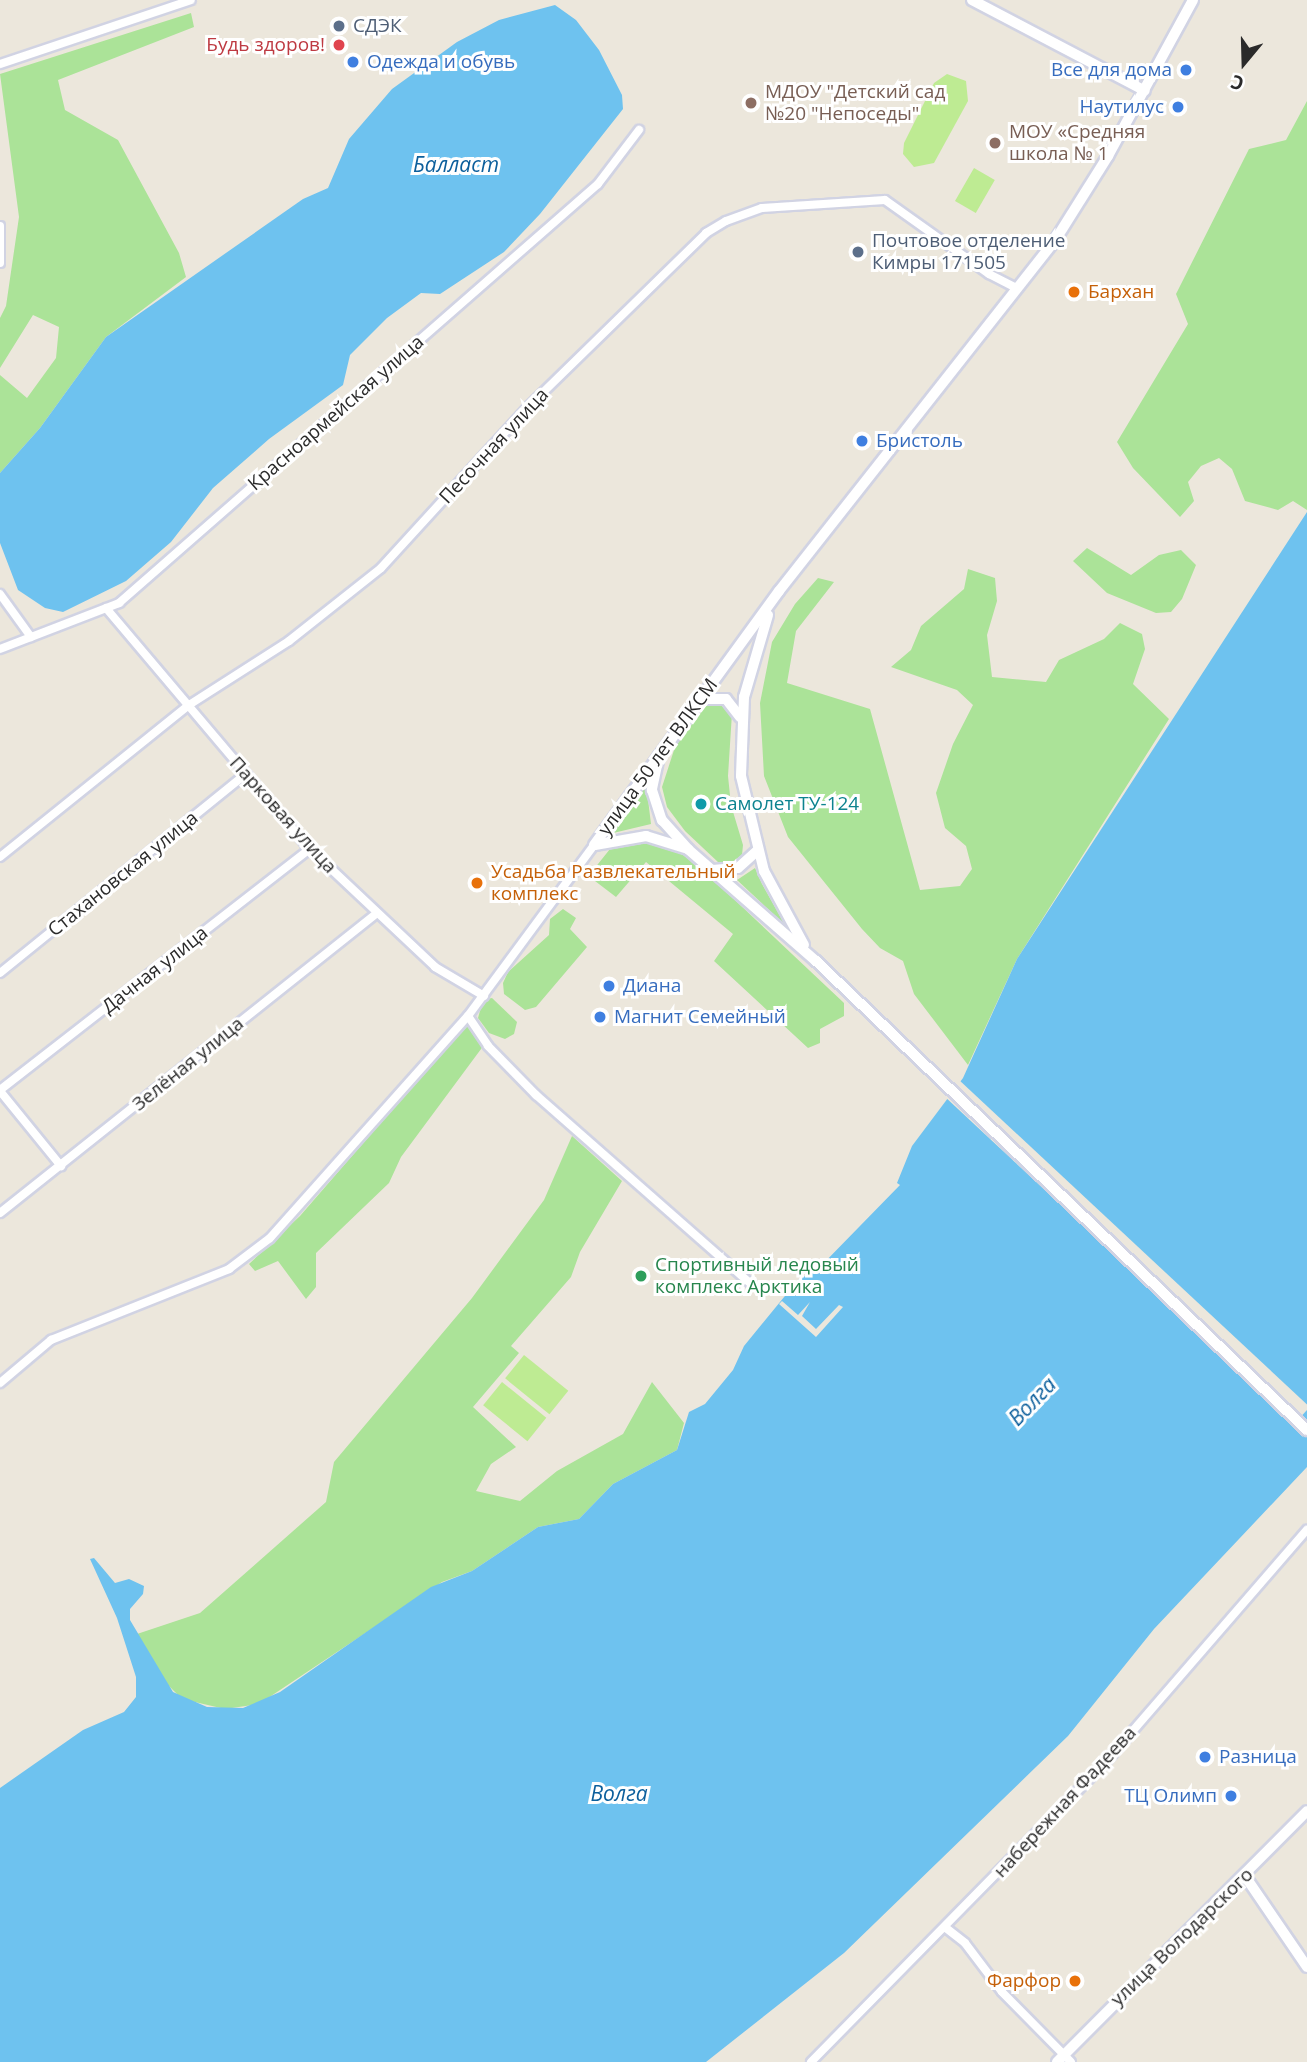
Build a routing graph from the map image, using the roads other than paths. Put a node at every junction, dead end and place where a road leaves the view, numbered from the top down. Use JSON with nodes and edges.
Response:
{"nodes":[{"id":1,"x":191,"y":0,"type":"edge"},
{"id":2,"x":972,"y":0,"type":"edge"},
{"id":3,"x":1193,"y":0,"type":"edge"},
{"id":4,"x":0,"y":64,"type":"edge"},
{"id":5,"x":1145,"y":91,"type":"junction"},
{"id":6,"x":639,"y":131,"type":"dead end"},
{"id":7,"x":0,"y":226,"type":"edge"},
{"id":8,"x":0,"y":263,"type":"edge"},
{"id":9,"x":1017,"y":288,"type":"junction"},
{"id":10,"x":779,"y":591,"type":"junction"},
{"id":11,"x":0,"y":594,"type":"edge"},
{"id":12,"x":106,"y":608,"type":"junction"},
{"id":13,"x":32,"y":637,"type":"junction"},
{"id":14,"x":0,"y":649,"type":"edge"},
{"id":15,"x":701,"y":699,"type":"junction"},
{"id":16,"x":189,"y":705,"type":"junction"},
{"id":17,"x":741,"y":719,"type":"junction"},
{"id":18,"x":659,"y":756,"type":"junction"},
{"id":19,"x":246,"y":774,"type":"junction"},
{"id":20,"x":594,"y":845,"type":"junction"},
{"id":21,"x":310,"y":849,"type":"junction"},
{"id":22,"x":689,"y":850,"type":"junction"},
{"id":23,"x":757,"y":851,"type":"junction"},
{"id":24,"x":0,"y":857,"type":"edge"},
{"id":25,"x":713,"y":870,"type":"junction"},
{"id":26,"x":376,"y":914,"type":"junction"},
{"id":27,"x":816,"y":961,"type":"junction"},
{"id":28,"x":0,"y":973,"type":"edge"},
{"id":29,"x":484,"y":996,"type":"junction"},
{"id":30,"x":468,"y":1016,"type":"junction"},
{"id":31,"x":0,"y":1091,"type":"edge"},
{"id":32,"x":61,"y":1166,"type":"junction"},
{"id":33,"x":0,"y":1213,"type":"edge"},
{"id":34,"x":751,"y":1284,"type":"dead end"},
{"id":35,"x":0,"y":1383,"type":"edge"},
{"id":36,"x":1307,"y":1430,"type":"edge"},
{"id":37,"x":1307,"y":1530,"type":"edge"},
{"id":38,"x":1307,"y":1811,"type":"edge"},
{"id":39,"x":1245,"y":1876,"type":"junction"},
{"id":40,"x":946,"y":1928,"type":"junction"},
{"id":41,"x":1307,"y":1966,"type":"edge"},
{"id":42,"x":1064,"y":2059,"type":"edge"},
{"id":43,"x":811,"y":2062,"type":"edge"}],
"edges":[{"from":1,"to":4,"type":"street"},
{"from":2,"to":5,"type":"main road"},
{"from":3,"to":5,"type":"main road","name":"улица 50 лет ВЛКСМ"},
{"from":5,"to":9,"type":"main road","name":"улица 50 лет ВЛКСМ"},
{"from":6,"to":12,"type":"street","name":"Красноармейская улица"},
{"from":7,"to":8,"type":"street"},
{"from":9,"to":10,"type":"main road","name":"улица 50 лет ВЛКСМ"},
{"from":9,"to":16,"type":"street","name":"Песочная улица"},
{"from":10,"to":15,"type":"main road","name":"улица 50 лет ВЛКСМ"},
{"from":10,"to":17,"type":"main road"},
{"from":11,"to":13,"type":"street"},
{"from":12,"to":13,"type":"street","name":"Красноармейская улица"},
{"from":12,"to":16,"type":"street","name":"Парковая улица"},
{"from":13,"to":14,"type":"street","name":"Красноармейская улица"},
{"from":15,"to":17,"type":"main road"},
{"from":15,"to":18,"type":"main road","name":"улица 50 лет ВЛКСМ"},
{"from":16,"to":19,"type":"street","name":"Парковая улица"},
{"from":16,"to":24,"type":"street","name":"Песочная улица"},
{"from":17,"to":23,"type":"main road"},
{"from":18,"to":20,"type":"street","name":"улица 50 лет ВЛКСМ"},
{"from":18,"to":22,"type":"main road"},
{"from":19,"to":21,"type":"street","name":"Парковая улица"},
{"from":19,"to":28,"type":"street","name":"Стахановская улица"},
{"from":20,"to":22,"type":"street"},
{"from":20,"to":29,"type":"street","name":"улица 50 лет ВЛКСМ"},
{"from":21,"to":26,"type":"street","name":"Парковая улица"},
{"from":21,"to":31,"type":"street","name":"Дачная улица"},
{"from":22,"to":25,"type":"main road"},
{"from":23,"to":25,"type":"main road"},
{"from":23,"to":27,"type":"main road"},
{"from":25,"to":27,"type":"main road"},
{"from":26,"to":29,"type":"street","name":"Парковая улица"},
{"from":26,"to":32,"type":"street","name":"Зелёная улица"},
{"from":27,"to":36,"type":"main road"},
{"from":29,"to":30,"type":"street","name":"улица 50 лет ВЛКСМ"},
{"from":30,"to":34,"type":"street"},
{"from":30,"to":35,"type":"street","name":"улица 50 лет ВЛКСМ"},
{"from":31,"to":32,"type":"street"},
{"from":32,"to":33,"type":"street","name":"Зелёная улица"},
{"from":37,"to":40,"type":"street","name":"набережная Фадеева"},
{"from":38,"to":39,"type":"street","name":"улица Володарского"},
{"from":39,"to":41,"type":"main road"},
{"from":39,"to":42,"type":"street","name":"улица Володарского"},
{"from":40,"to":42,"type":"street"},
{"from":40,"to":43,"type":"street","name":"набережная Фадеева"}]}
